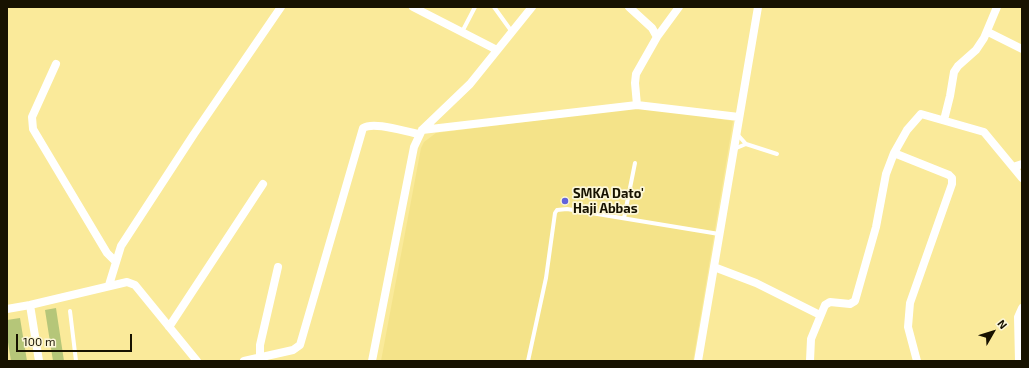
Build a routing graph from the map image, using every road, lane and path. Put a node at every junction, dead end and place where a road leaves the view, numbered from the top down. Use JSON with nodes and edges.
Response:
{"nodes":[{"id":1,"x":281,"y":7,"type":"edge"},
{"id":2,"x":413,"y":7,"type":"edge"},
{"id":3,"x":475,"y":7,"type":"edge"},
{"id":4,"x":494,"y":7,"type":"edge"},
{"id":5,"x":532,"y":7,"type":"edge"},
{"id":6,"x":629,"y":7,"type":"edge"},
{"id":7,"x":679,"y":7,"type":"edge"},
{"id":8,"x":758,"y":7,"type":"edge"},
{"id":9,"x":997,"y":7,"type":"edge"},
{"id":10,"x":462,"y":32,"type":"junction"},
{"id":11,"x":512,"y":32,"type":"junction"},
{"id":12,"x":988,"y":32,"type":"junction"},
{"id":13,"x":657,"y":37,"type":"junction"},
{"id":14,"x":1022,"y":49,"type":"edge"},
{"id":15,"x":497,"y":50,"type":"junction"},
{"id":16,"x":56,"y":64,"type":"dead end"},
{"id":17,"x":637,"y":105,"type":"junction"},
{"id":18,"x":739,"y":117,"type":"junction"},
{"id":19,"x":944,"y":120,"type":"junction"},
{"id":20,"x":421,"y":132,"type":"junction"},
{"id":21,"x":736,"y":133,"type":"junction"},
{"id":22,"x":746,"y":144,"type":"junction"},
{"id":23,"x":733,"y":149,"type":"junction"},
{"id":24,"x":894,"y":152,"type":"junction"},
{"id":25,"x":777,"y":154,"type":"dead end"},
{"id":26,"x":635,"y":163,"type":"dead end"},
{"id":27,"x":1022,"y":164,"type":"edge"},
{"id":28,"x":1013,"y":167,"type":"junction"},
{"id":29,"x":1022,"y":178,"type":"edge"},
{"id":30,"x":263,"y":184,"type":"dead end"},
{"id":31,"x":624,"y":218,"type":"junction"},
{"id":32,"x":719,"y":234,"type":"junction"},
{"id":33,"x":116,"y":262,"type":"junction"},
{"id":34,"x":278,"y":267,"type":"dead end"},
{"id":35,"x":714,"y":267,"type":"junction"},
{"id":36,"x":110,"y":285,"type":"junction"},
{"id":37,"x":30,"y":305,"type":"junction"},
{"id":38,"x":1022,"y":308,"type":"edge"},
{"id":39,"x":7,"y":309,"type":"edge"},
{"id":40,"x":70,"y":311,"type":"dead end"},
{"id":41,"x":820,"y":315,"type":"junction"},
{"id":42,"x":169,"y":327,"type":"junction"},
{"id":43,"x":260,"y":359,"type":"edge"},
{"id":44,"x":40,"y":361,"type":"edge"},
{"id":45,"x":76,"y":361,"type":"edge"},
{"id":46,"x":198,"y":361,"type":"edge"},
{"id":47,"x":244,"y":361,"type":"edge"},
{"id":48,"x":372,"y":361,"type":"edge"},
{"id":49,"x":528,"y":361,"type":"edge"},
{"id":50,"x":698,"y":361,"type":"edge"},
{"id":51,"x":810,"y":361,"type":"edge"},
{"id":52,"x":916,"y":361,"type":"edge"},
{"id":53,"x":1019,"y":361,"type":"edge"}],
"edges":[{"from":1,"to":33,"type":"street"},
{"from":2,"to":10,"type":"street"},
{"from":3,"to":10,"type":"lane"},
{"from":4,"to":11,"type":"lane"},
{"from":5,"to":11,"type":"street"},
{"from":6,"to":13,"type":"street"},
{"from":7,"to":13,"type":"street"},
{"from":8,"to":18,"type":"street"},
{"from":9,"to":12,"type":"street"},
{"from":10,"to":15,"type":"street"},
{"from":11,"to":15,"type":"street"},
{"from":12,"to":14,"type":"street"},
{"from":12,"to":19,"type":"street"},
{"from":13,"to":17,"type":"street"},
{"from":15,"to":20,"type":"street"},
{"from":16,"to":33,"type":"street"},
{"from":17,"to":18,"type":"street"},
{"from":17,"to":20,"type":"street"},
{"from":18,"to":21,"type":"street"},
{"from":19,"to":24,"type":"street"},
{"from":19,"to":28,"type":"street"},
{"from":20,"to":43,"type":"street"},
{"from":20,"to":48,"type":"street"},
{"from":21,"to":22,"type":"lane"},
{"from":21,"to":23,"type":"street"},
{"from":22,"to":23,"type":"lane"},
{"from":22,"to":25,"type":"lane"},
{"from":23,"to":32,"type":"street"},
{"from":24,"to":41,"type":"street"},
{"from":24,"to":52,"type":"street"},
{"from":26,"to":31,"type":"lane"},
{"from":27,"to":28,"type":"street"},
{"from":28,"to":29,"type":"street"},
{"from":30,"to":42,"type":"street"},
{"from":31,"to":32,"type":"lane"},
{"from":31,"to":49,"type":"lane"},
{"from":32,"to":35,"type":"street"},
{"from":33,"to":36,"type":"street"},
{"from":34,"to":43,"type":"street"},
{"from":35,"to":41,"type":"street"},
{"from":35,"to":50,"type":"street"},
{"from":36,"to":37,"type":"street"},
{"from":36,"to":42,"type":"street"},
{"from":37,"to":39,"type":"street"},
{"from":37,"to":44,"type":"street"},
{"from":38,"to":53,"type":"street"},
{"from":40,"to":45,"type":"lane"},
{"from":41,"to":51,"type":"street"},
{"from":42,"to":46,"type":"street"},
{"from":43,"to":47,"type":"street"}]}
